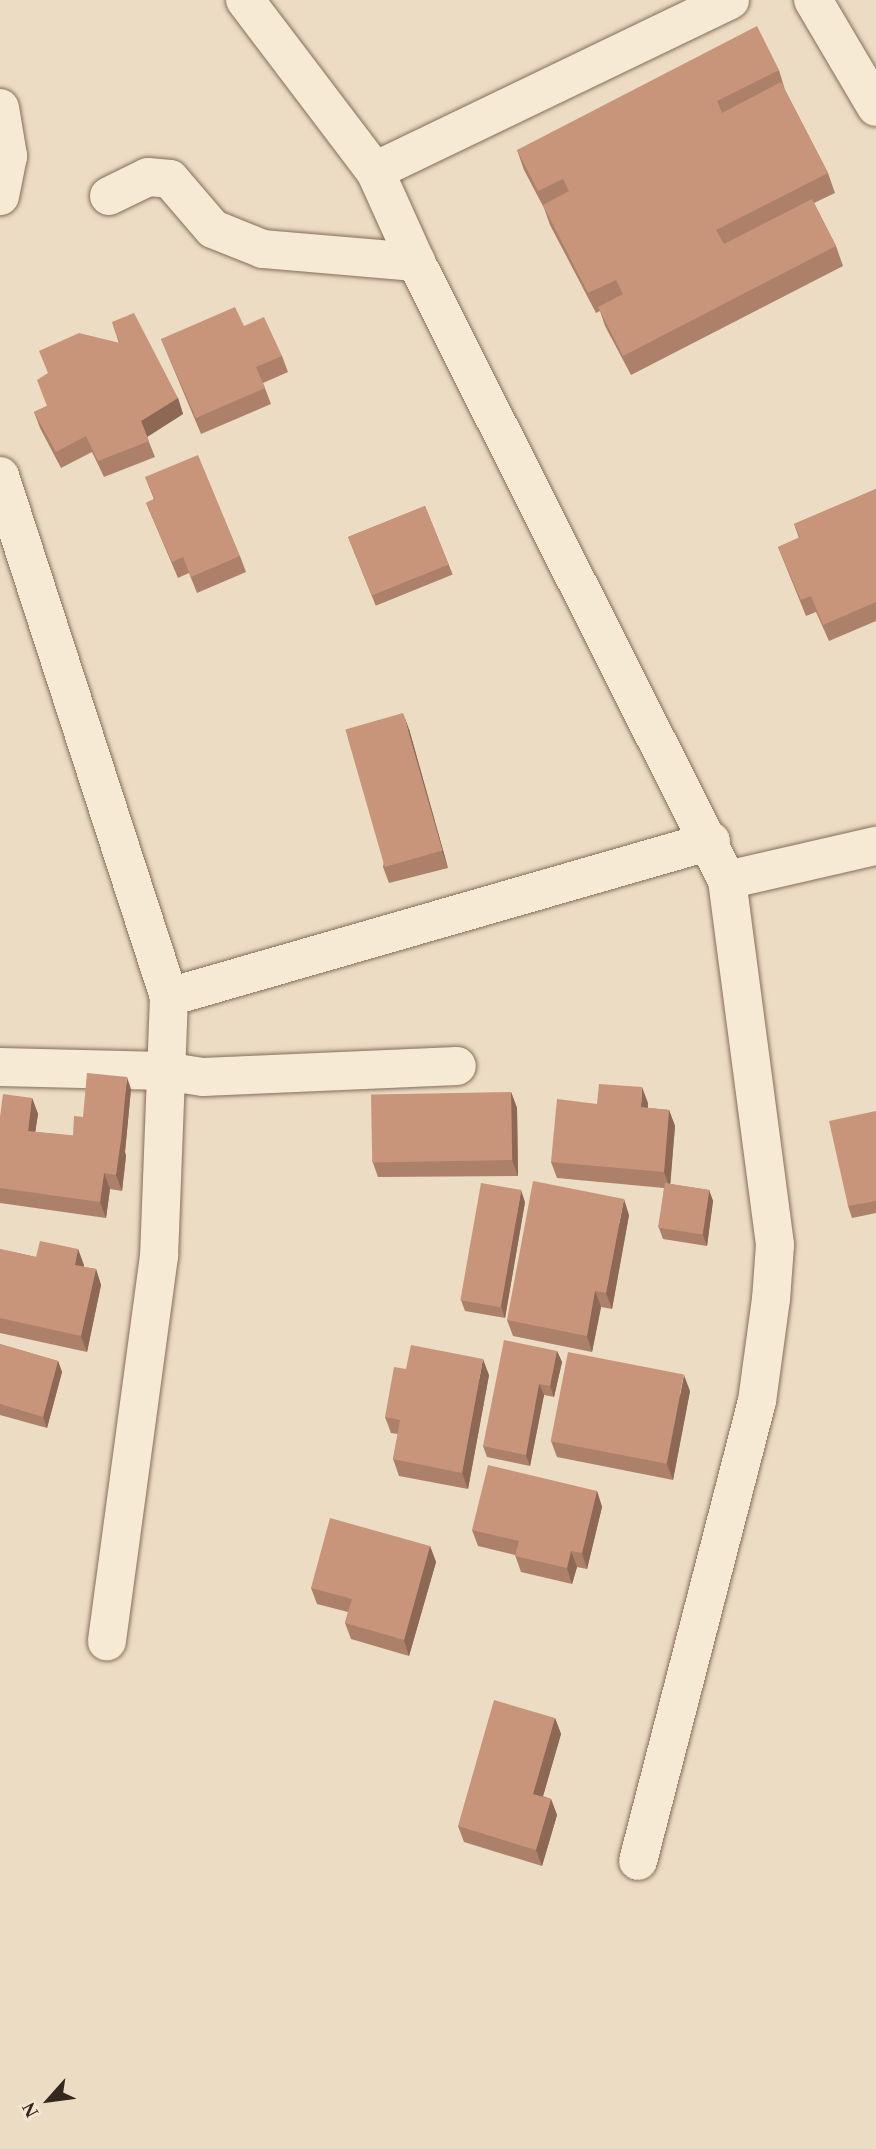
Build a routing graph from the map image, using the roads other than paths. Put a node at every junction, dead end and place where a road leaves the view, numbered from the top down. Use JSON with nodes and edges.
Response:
{"nodes":[{"id":1,"x":244,"y":0,"type":"edge"},
{"id":2,"x":730,"y":0,"type":"edge"},
{"id":3,"x":813,"y":0,"type":"edge"},
{"id":4,"x":876,"y":107,"type":"edge"},
{"id":5,"x":0,"y":108,"type":"edge"},
{"id":6,"x":375,"y":171,"type":"junction"},
{"id":7,"x":0,"y":196,"type":"edge"},
{"id":8,"x":109,"y":196,"type":"dead end"},
{"id":9,"x":416,"y":262,"type":"junction"},
{"id":10,"x":0,"y":476,"type":"edge"},
{"id":11,"x":13,"y":559,"type":"edge"},
{"id":12,"x":711,"y":841,"type":"junction"},
{"id":13,"x":876,"y":846,"type":"edge"},
{"id":14,"x":727,"y":880,"type":"junction"},
{"id":15,"x":169,"y":997,"type":"junction"},
{"id":16,"x":457,"y":1066,"type":"dead end"},
{"id":17,"x":0,"y":1067,"type":"edge"},
{"id":18,"x":164,"y":1070,"type":"junction"},
{"id":19,"x":107,"y":1642,"type":"dead end"},
{"id":20,"x":638,"y":1861,"type":"dead end"}],
"edges":[{"from":1,"to":6,"type":"street"},
{"from":2,"to":6,"type":"street"},
{"from":3,"to":4,"type":"street"},
{"from":5,"to":7,"type":"street"},
{"from":6,"to":9,"type":"street"},
{"from":8,"to":9,"type":"street"},
{"from":9,"to":12,"type":"street"},
{"from":10,"to":11,"type":"street"},
{"from":11,"to":15,"type":"street"},
{"from":12,"to":14,"type":"street"},
{"from":12,"to":15,"type":"street"},
{"from":13,"to":14,"type":"street"},
{"from":14,"to":20,"type":"street"},
{"from":15,"to":18,"type":"street"},
{"from":16,"to":18,"type":"street"},
{"from":17,"to":18,"type":"street"},
{"from":18,"to":19,"type":"street"}]}
